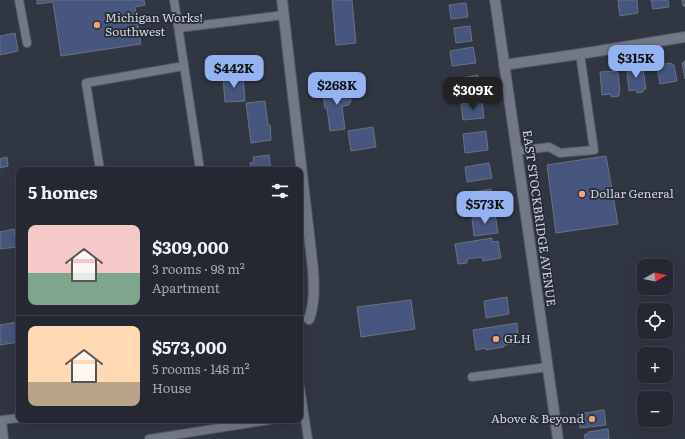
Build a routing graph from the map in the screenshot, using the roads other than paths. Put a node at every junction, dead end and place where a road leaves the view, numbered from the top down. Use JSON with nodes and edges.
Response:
{"nodes":[{"id":1,"x":19,"y":0,"type":"edge"},
{"id":2,"x":174,"y":0,"type":"edge"},
{"id":3,"x":282,"y":0,"type":"edge"},
{"id":4,"x":495,"y":0,"type":"edge"},
{"id":5,"x":284,"y":15,"type":"junction"},
{"id":6,"x":179,"y":28,"type":"junction"},
{"id":7,"x":685,"y":37,"type":"edge"},
{"id":8,"x":27,"y":42,"type":"dead end"},
{"id":9,"x":580,"y":54,"type":"junction"},
{"id":10,"x":504,"y":65,"type":"junction"},
{"id":11,"x":184,"y":66,"type":"junction"},
{"id":12,"x":517,"y":151,"type":"junction"},
{"id":13,"x":100,"y":167,"type":"edge"},
{"id":14,"x":200,"y":167,"type":"edge"},
{"id":15,"x":301,"y":167,"type":"edge"},
{"id":16,"x":303,"y":181,"type":"edge"},
{"id":17,"x":309,"y":320,"type":"dead end"},
{"id":18,"x":548,"y":367,"type":"junction"},
{"id":19,"x":472,"y":377,"type":"dead end"},
{"id":20,"x":16,"y":418,"type":"edge"},
{"id":21,"x":303,"y":419,"type":"edge"},
{"id":22,"x":255,"y":423,"type":"edge"},
{"id":23,"x":188,"y":436,"type":"edge"},
{"id":24,"x":4,"y":439,"type":"edge"},
{"id":25,"x":149,"y":439,"type":"edge"},
{"id":26,"x":308,"y":439,"type":"edge"},
{"id":27,"x":558,"y":439,"type":"edge"}],
"edges":[{"from":1,"to":8,"type":"lane"},
{"from":2,"to":6,"type":"lane"},
{"from":3,"to":5,"type":"street"},
{"from":4,"to":10,"type":"street","name":"EAST STOCKBRIDGE AVENUE"},
{"from":5,"to":6,"type":"lane"},
{"from":5,"to":15,"type":"street"},
{"from":6,"to":11,"type":"lane"},
{"from":7,"to":9,"type":"street"},
{"from":9,"to":10,"type":"street"},
{"from":9,"to":12,"type":"lane"},
{"from":10,"to":12,"type":"street","name":"EAST STOCKBRIDGE AVENUE"},
{"from":11,"to":13,"type":"lane"},
{"from":11,"to":14,"type":"lane"},
{"from":12,"to":18,"type":"street","name":"EAST STOCKBRIDGE AVENUE"},
{"from":16,"to":17,"type":"street"},
{"from":18,"to":19,"type":"lane"},
{"from":18,"to":27,"type":"street","name":"EAST STOCKBRIDGE AVENUE"},
{"from":20,"to":24,"type":"lane"},
{"from":21,"to":26,"type":"lane"},
{"from":22,"to":23,"type":"lane"},
{"from":23,"to":25,"type":"lane"}]}
